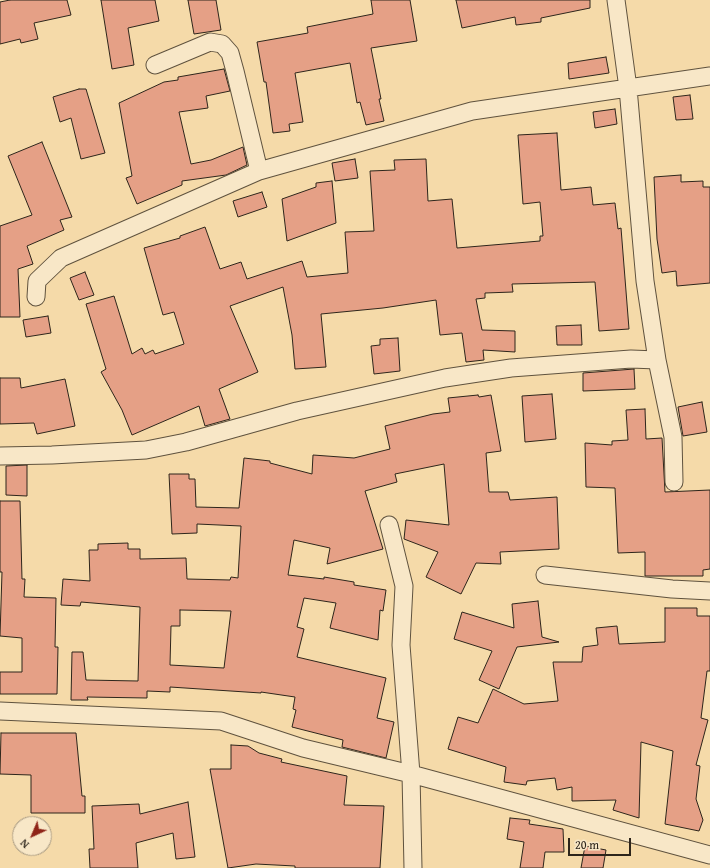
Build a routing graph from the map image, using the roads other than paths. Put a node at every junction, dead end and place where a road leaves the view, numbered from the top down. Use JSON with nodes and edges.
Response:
{"nodes":[{"id":1,"x":616,"y":0,"type":"edge"},
{"id":2,"x":154,"y":65,"type":"dead end"},
{"id":3,"x":710,"y":76,"type":"edge"},
{"id":4,"x":628,"y":88,"type":"junction"},
{"id":5,"x":259,"y":171,"type":"junction"},
{"id":6,"x":36,"y":296,"type":"dead end"},
{"id":7,"x":657,"y":360,"type":"junction"},
{"id":8,"x":0,"y":456,"type":"edge"},
{"id":9,"x":674,"y":482,"type":"dead end"},
{"id":10,"x":389,"y":525,"type":"dead end"},
{"id":11,"x":545,"y":575,"type":"dead end"},
{"id":12,"x":710,"y":592,"type":"edge"},
{"id":13,"x":0,"y":711,"type":"edge"},
{"id":14,"x":410,"y":774,"type":"junction"},
{"id":15,"x":710,"y":856,"type":"edge"},
{"id":16,"x":412,"y":868,"type":"edge"}],
"edges":[{"from":1,"to":4,"type":"street"},
{"from":2,"to":5,"type":"street"},
{"from":3,"to":4,"type":"street"},
{"from":4,"to":5,"type":"street"},
{"from":4,"to":7,"type":"street"},
{"from":5,"to":6,"type":"street"},
{"from":7,"to":8,"type":"street"},
{"from":7,"to":9,"type":"street"},
{"from":10,"to":14,"type":"street"},
{"from":11,"to":12,"type":"street"},
{"from":13,"to":14,"type":"street"},
{"from":14,"to":15,"type":"street"},
{"from":14,"to":16,"type":"street"}]}
